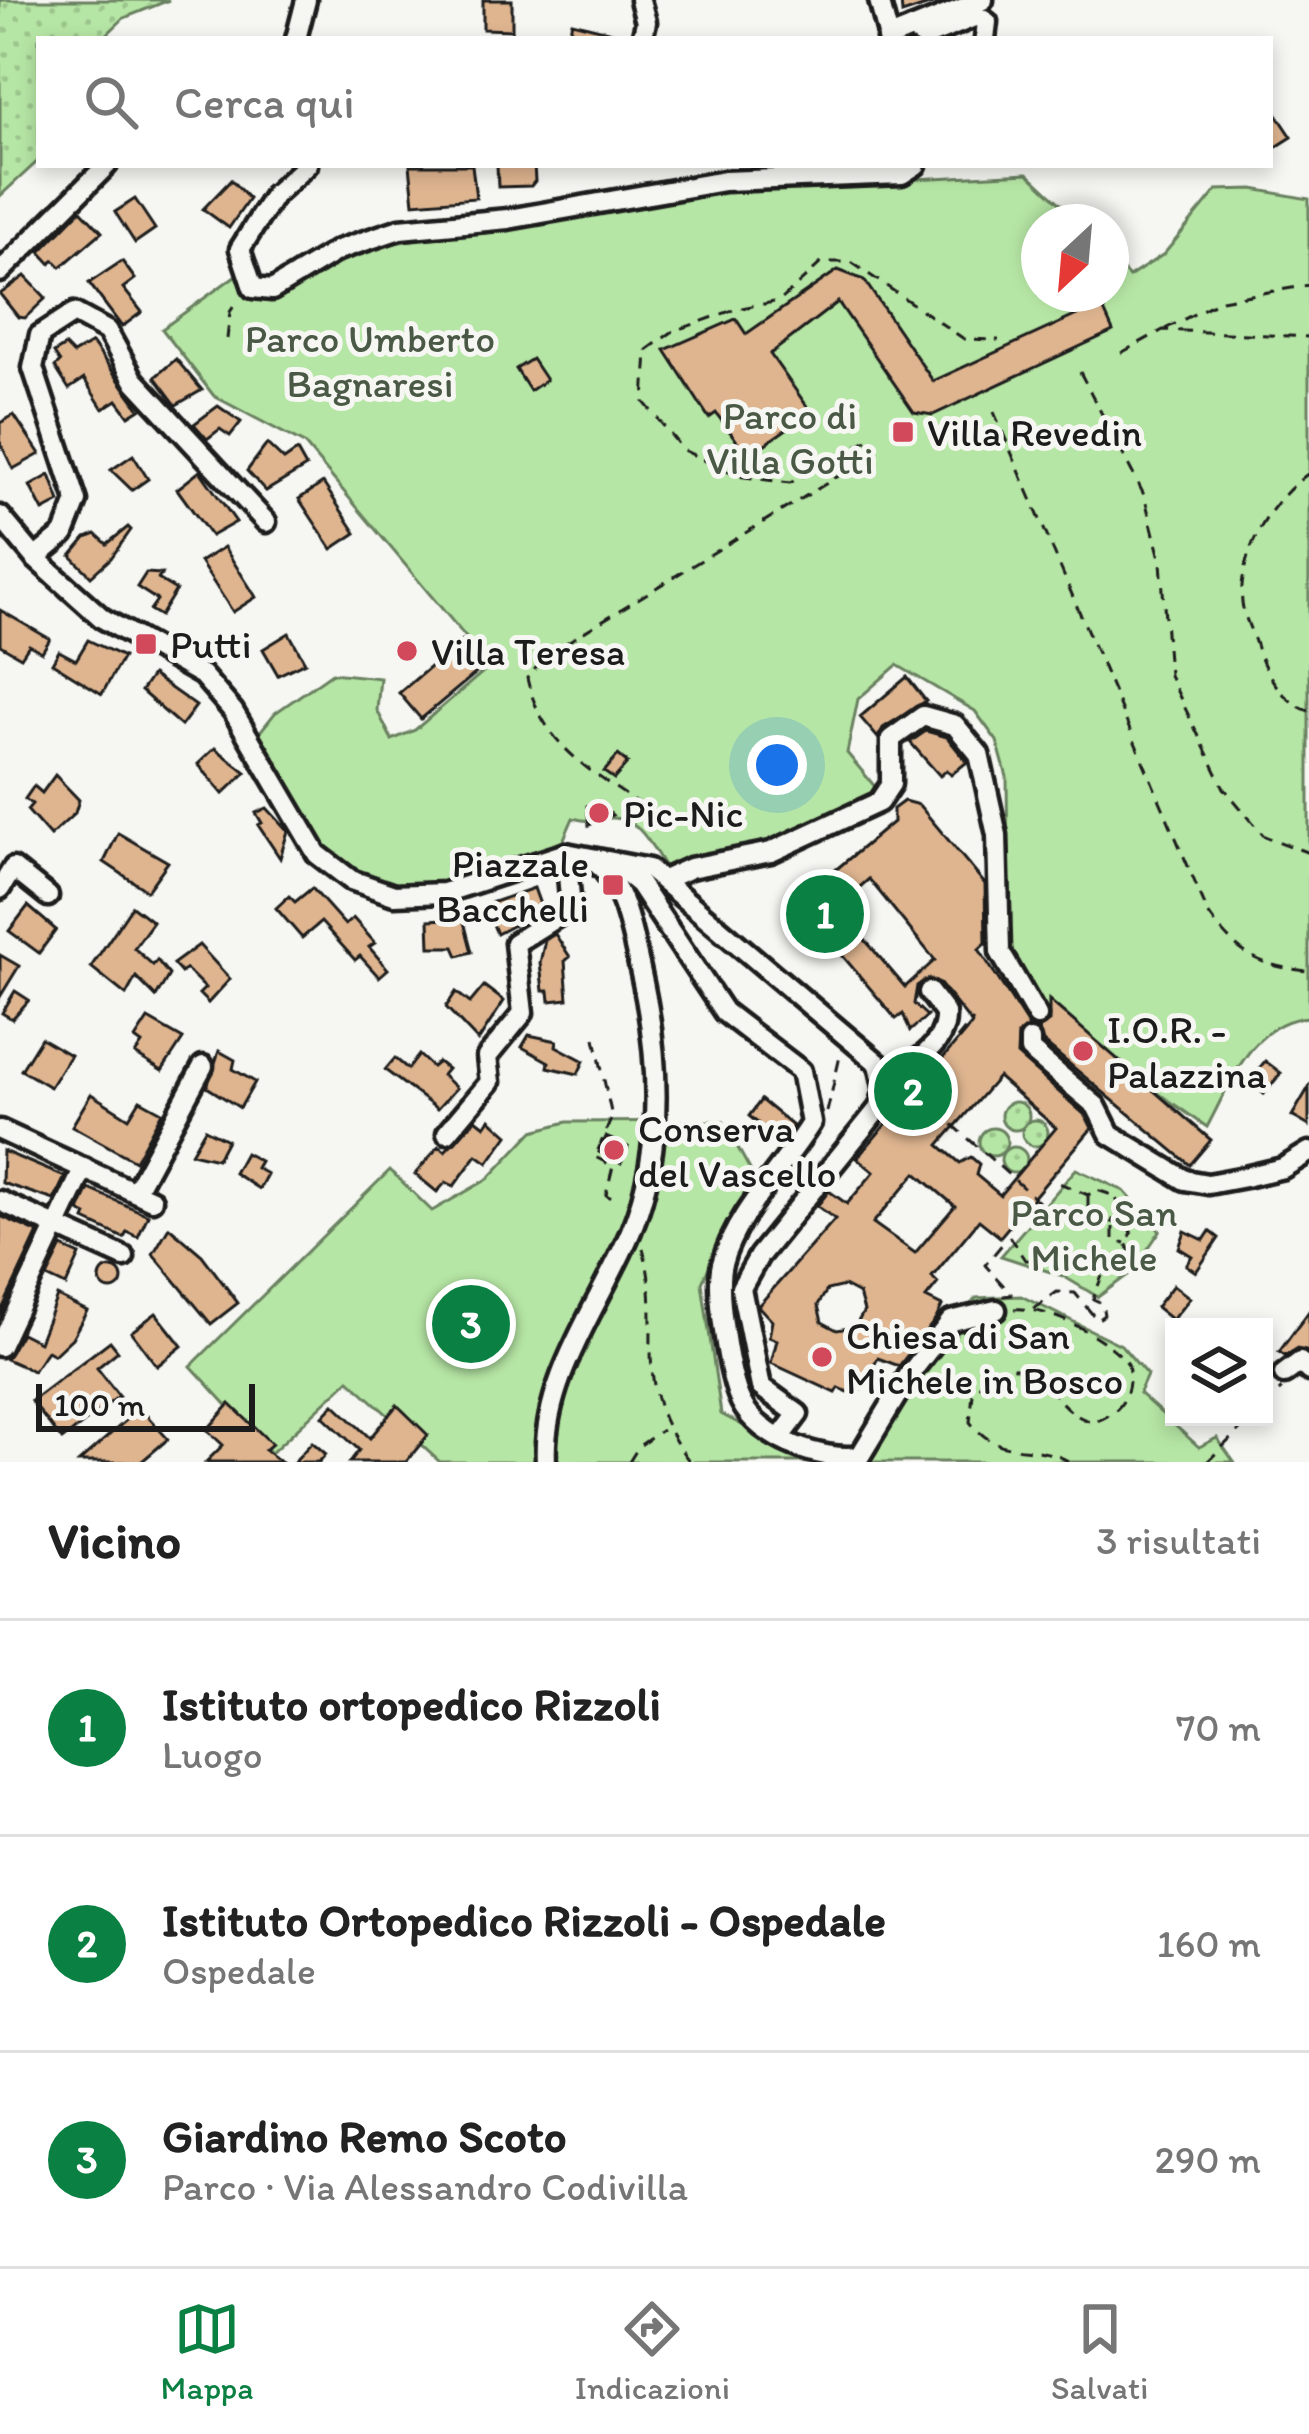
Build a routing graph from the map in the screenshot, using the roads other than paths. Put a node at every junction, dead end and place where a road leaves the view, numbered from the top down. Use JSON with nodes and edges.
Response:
{"nodes":[{"id":1,"x":640,"y":0,"type":"edge"},
{"id":2,"x":878,"y":0,"type":"edge"},
{"id":3,"x":983,"y":0,"type":"edge"},
{"id":4,"x":306,"y":1,"type":"edge"},
{"id":5,"x":912,"y":29,"type":"junction"},
{"id":6,"x":297,"y":36,"type":"edge"},
{"id":7,"x":643,"y":36,"type":"edge"},
{"id":8,"x":887,"y":36,"type":"edge"},
{"id":9,"x":895,"y":36,"type":"edge"},
{"id":10,"x":922,"y":36,"type":"edge"},
{"id":11,"x":930,"y":36,"type":"edge"},
{"id":12,"x":985,"y":36,"type":"edge"},
{"id":13,"x":104,"y":168,"type":"edge"},
{"id":14,"x":304,"y":168,"type":"edge"},
{"id":15,"x":911,"y":168,"type":"edge"},
{"id":16,"x":0,"y":272,"type":"edge"},
{"id":17,"x":0,"y":516,"type":"edge"},
{"id":18,"x":266,"y":522,"type":"dead end"},
{"id":19,"x":35,"y":558,"type":"junction"},
{"id":20,"x":566,"y":853,"type":"junction"},
{"id":21,"x":603,"y":862,"type":"junction"},
{"id":22,"x":666,"y":879,"type":"junction"},
{"id":23,"x":0,"y":889,"type":"edge"},
{"id":24,"x":47,"y":896,"type":"dead end"},
{"id":25,"x":929,"y":992,"type":"dead end"},
{"id":26,"x":1037,"y":1016,"type":"dead end"},
{"id":27,"x":1030,"y":1040,"type":"dead end"},
{"id":28,"x":203,"y":1066,"type":"dead end"},
{"id":29,"x":884,"y":1076,"type":"junction"},
{"id":30,"x":0,"y":1130,"type":"edge"},
{"id":31,"x":447,"y":1132,"type":"dead end"},
{"id":32,"x":1309,"y":1152,"type":"edge"},
{"id":33,"x":84,"y":1168,"type":"junction"},
{"id":34,"x":0,"y":1201,"type":"edge"},
{"id":35,"x":56,"y":1226,"type":"junction"},
{"id":36,"x":124,"y":1257,"type":"dead end"},
{"id":37,"x":996,"y":1304,"type":"road end"},
{"id":38,"x":0,"y":1346,"type":"edge"},
{"id":39,"x":1309,"y":1370,"type":"edge"},
{"id":40,"x":1284,"y":1374,"type":"dead end"},
{"id":41,"x":780,"y":1438,"type":"junction"},
{"id":42,"x":546,"y":1462,"type":"edge"}],
"edges":[{"from":1,"to":7,"type":"street"},
{"from":2,"to":8,"type":"street"},
{"from":3,"to":5,"type":"street"},
{"from":4,"to":6,"type":"street"},
{"from":5,"to":9,"type":"street"},
{"from":5,"to":10,"type":"street"},
{"from":11,"to":12,"type":"street"},
{"from":13,"to":16,"type":"street"},
{"from":14,"to":15,"type":"street"},
{"from":17,"to":19,"type":"street"},
{"from":18,"to":19,"type":"street"},
{"from":19,"to":20,"type":"street"},
{"from":20,"to":21,"type":"street"},
{"from":20,"to":31,"type":"street"},
{"from":21,"to":22,"type":"street"},
{"from":21,"to":41,"type":"street"},
{"from":21,"to":42,"type":"street"},
{"from":22,"to":26,"type":"street"},
{"from":22,"to":29,"type":"street"},
{"from":23,"to":24,"type":"street"},
{"from":25,"to":29,"type":"street"},
{"from":27,"to":32,"type":"street"},
{"from":28,"to":33,"type":"street"},
{"from":29,"to":41,"type":"street"},
{"from":30,"to":33,"type":"street"},
{"from":33,"to":35,"type":"street"},
{"from":34,"to":35,"type":"street"},
{"from":35,"to":36,"type":"street"},
{"from":35,"to":38,"type":"street"},
{"from":37,"to":41,"type":"street"},
{"from":39,"to":40,"type":"street"}]}
